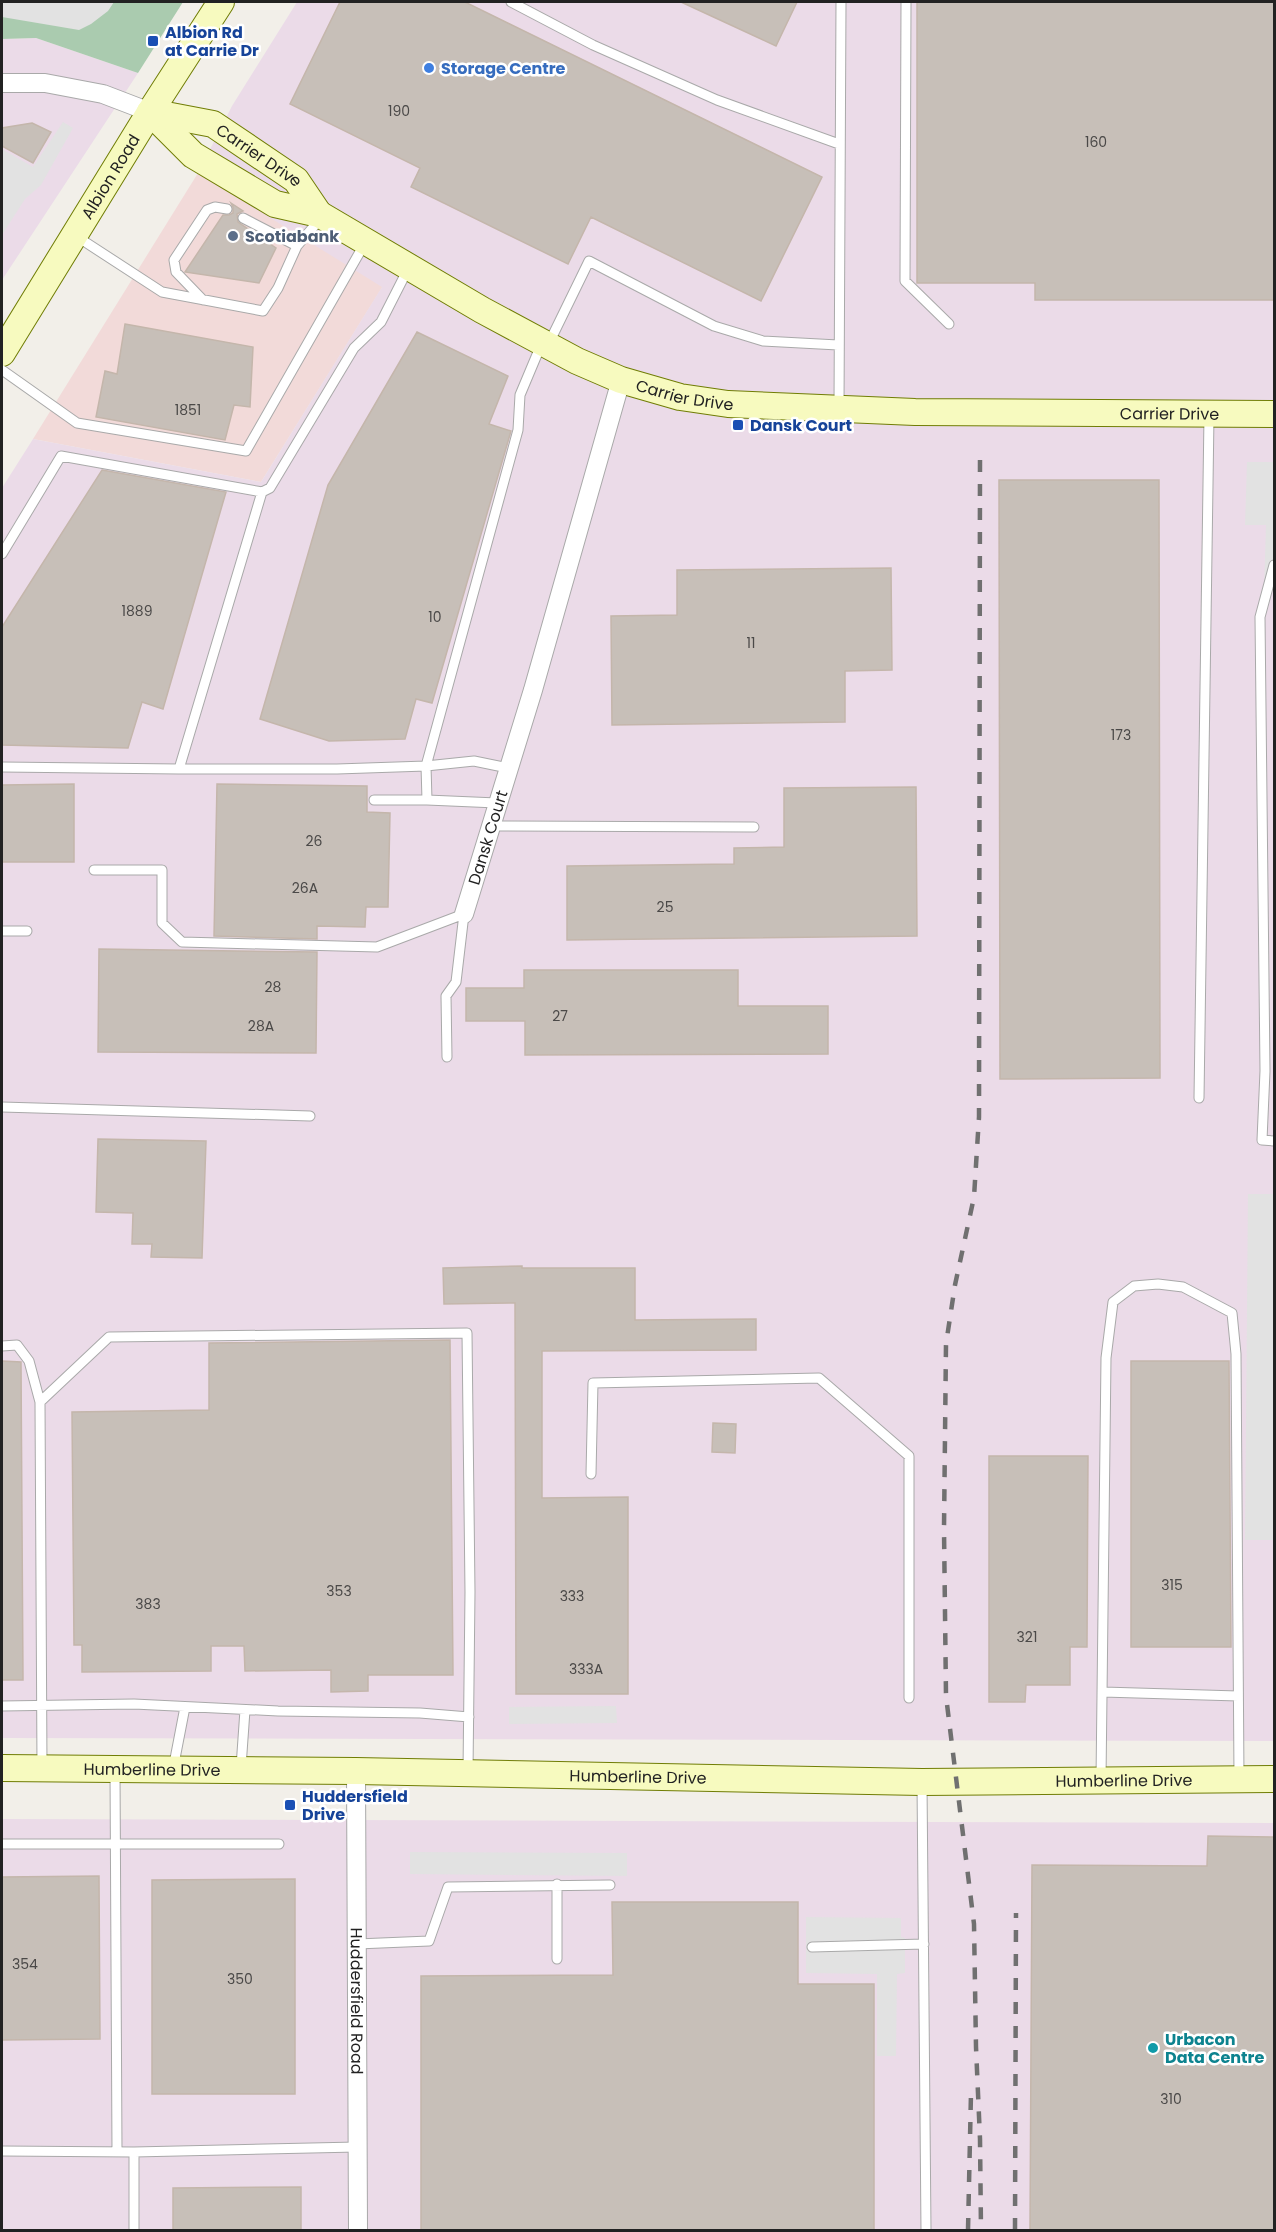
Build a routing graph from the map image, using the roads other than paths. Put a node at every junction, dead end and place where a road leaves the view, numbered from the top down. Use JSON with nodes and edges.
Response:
{"nodes":[{"id":1,"x":221,"y":2,"type":"edge"},
{"id":2,"x":511,"y":2,"type":"edge"},
{"id":3,"x":841,"y":2,"type":"edge"},
{"id":4,"x":906,"y":2,"type":"edge"},
{"id":5,"x":2,"y":83,"type":"edge"},
{"id":6,"x":150,"y":112,"type":"junction"},
{"id":7,"x":839,"y":144,"type":"junction"},
{"id":8,"x":227,"y":209,"type":"dead end"},
{"id":9,"x":321,"y":215,"type":"junction"},
{"id":10,"x":243,"y":218,"type":"dead end"},
{"id":11,"x":74,"y":235,"type":"junction"},
{"id":12,"x":366,"y":241,"type":"junction"},
{"id":13,"x":297,"y":246,"type":"junction"},
{"id":14,"x":409,"y":267,"type":"junction"},
{"id":15,"x":204,"y":300,"type":"junction"},
{"id":16,"x":949,"y":324,"type":"dead end"},
{"id":17,"x":545,"y":344,"type":"junction"},
{"id":18,"x":838,"y":345,"type":"junction"},
{"id":19,"x":2,"y":353,"type":"edge"},
{"id":20,"x":2,"y":370,"type":"edge"},
{"id":21,"x":621,"y":380,"type":"junction"},
{"id":22,"x":839,"y":409,"type":"junction"},
{"id":23,"x":1209,"y":414,"type":"junction"},
{"id":24,"x":1275,"y":414,"type":"edge"},
{"id":25,"x":262,"y":492,"type":"junction"},
{"id":26,"x":2,"y":554,"type":"edge"},
{"id":27,"x":1275,"y":565,"type":"edge"},
{"id":28,"x":426,"y":766,"type":"junction"},
{"id":29,"x":2,"y":767,"type":"edge"},
{"id":30,"x":508,"y":768,"type":"junction"},
{"id":31,"x":179,"y":769,"type":"junction"},
{"id":32,"x":374,"y":800,"type":"dead end"},
{"id":33,"x":427,"y":800,"type":"junction"},
{"id":34,"x":497,"y":804,"type":"junction"},
{"id":35,"x":490,"y":826,"type":"junction"},
{"id":36,"x":754,"y":827,"type":"dead end"},
{"id":37,"x":94,"y":870,"type":"dead end"},
{"id":38,"x":464,"y":914,"type":"junction"},
{"id":39,"x":2,"y":931,"type":"edge"},
{"id":40,"x":27,"y":931,"type":"dead end"},
{"id":41,"x":447,"y":1057,"type":"dead end"},
{"id":42,"x":1199,"y":1098,"type":"dead end"},
{"id":43,"x":2,"y":1107,"type":"edge"},
{"id":44,"x":310,"y":1116,"type":"dead end"},
{"id":45,"x":1275,"y":1140,"type":"edge"},
{"id":46,"x":2,"y":1346,"type":"edge"},
{"id":47,"x":40,"y":1402,"type":"junction"},
{"id":48,"x":591,"y":1474,"type":"dead end"},
{"id":49,"x":1103,"y":1692,"type":"junction"},
{"id":50,"x":1238,"y":1695,"type":"junction"},
{"id":51,"x":909,"y":1698,"type":"dead end"},
{"id":52,"x":2,"y":1706,"type":"edge"},
{"id":53,"x":42,"y":1706,"type":"junction"},
{"id":54,"x":185,"y":1707,"type":"junction"},
{"id":55,"x":245,"y":1710,"type":"junction"},
{"id":56,"x":469,"y":1717,"type":"junction"},
{"id":57,"x":2,"y":1768,"type":"edge"},
{"id":58,"x":42,"y":1769,"type":"junction"},
{"id":59,"x":115,"y":1769,"type":"junction"},
{"id":60,"x":173,"y":1770,"type":"junction"},
{"id":61,"x":241,"y":1770,"type":"junction"},
{"id":62,"x":356,"y":1771,"type":"junction"},
{"id":63,"x":468,"y":1773,"type":"junction"},
{"id":64,"x":1239,"y":1779,"type":"junction"},
{"id":65,"x":1275,"y":1779,"type":"edge"},
{"id":66,"x":1101,"y":1781,"type":"junction"},
{"id":67,"x":922,"y":1782,"type":"junction"},
{"id":68,"x":2,"y":1844,"type":"edge"},
{"id":69,"x":115,"y":1844,"type":"junction"},
{"id":70,"x":279,"y":1844,"type":"dead end"},
{"id":71,"x":557,"y":1884,"type":"junction"},
{"id":72,"x":610,"y":1885,"type":"dead end"},
{"id":73,"x":357,"y":1944,"type":"junction"},
{"id":74,"x":924,"y":1944,"type":"junction"},
{"id":75,"x":812,"y":1947,"type":"dead end"},
{"id":76,"x":557,"y":1959,"type":"dead end"},
{"id":77,"x":357,"y":2147,"type":"junction"},
{"id":78,"x":2,"y":2151,"type":"edge"},
{"id":79,"x":117,"y":2152,"type":"junction"},
{"id":80,"x":134,"y":2152,"type":"junction"},
{"id":81,"x":134,"y":2230,"type":"edge"},
{"id":82,"x":357,"y":2230,"type":"edge"},
{"id":83,"x":926,"y":2230,"type":"edge"}],
"edges":[{"from":1,"to":6,"type":"street","name":"Albion Road"},
{"from":2,"to":7,"type":"lane"},
{"from":3,"to":7,"type":"lane"},
{"from":4,"to":16,"type":"lane"},
{"from":5,"to":6,"type":"street","name":"Carrier Drive"},
{"from":6,"to":9,"type":"street","name":"Carrier Drive"},
{"from":6,"to":9,"type":"street","name":"Carrier Drive"},
{"from":6,"to":11,"type":"street","name":"Albion Road"},
{"from":7,"to":18,"type":"lane"},
{"from":8,"to":15,"type":"lane"},
{"from":9,"to":12,"type":"street","name":"Carrier Drive"},
{"from":9,"to":13,"type":"lane"},
{"from":10,"to":13,"type":"lane"},
{"from":11,"to":15,"type":"lane"},
{"from":11,"to":19,"type":"street","name":"Albion Road"},
{"from":12,"to":14,"type":"street","name":"Carrier Drive"},
{"from":12,"to":20,"type":"lane"},
{"from":13,"to":15,"type":"lane"},
{"from":14,"to":17,"type":"street","name":"Carrier Drive"},
{"from":14,"to":25,"type":"lane"},
{"from":17,"to":18,"type":"lane"},
{"from":17,"to":21,"type":"street","name":"Carrier Drive"},
{"from":17,"to":28,"type":"lane"},
{"from":18,"to":22,"type":"lane"},
{"from":21,"to":22,"type":"street","name":"Carrier Drive"},
{"from":21,"to":30,"type":"street","name":"Dansk Court"},
{"from":22,"to":23,"type":"street","name":"Carrier Drive"},
{"from":23,"to":24,"type":"street","name":"Carrier Drive"},
{"from":23,"to":42,"type":"lane"},
{"from":25,"to":26,"type":"lane"},
{"from":25,"to":31,"type":"lane"},
{"from":27,"to":45,"type":"lane"},
{"from":28,"to":30,"type":"lane"},
{"from":28,"to":31,"type":"lane"},
{"from":28,"to":33,"type":"lane"},
{"from":29,"to":31,"type":"lane"},
{"from":30,"to":34,"type":"street","name":"Dansk Court"},
{"from":32,"to":33,"type":"lane"},
{"from":33,"to":34,"type":"lane"},
{"from":34,"to":35,"type":"street","name":"Dansk Court"},
{"from":35,"to":36,"type":"lane"},
{"from":35,"to":38,"type":"street","name":"Dansk Court"},
{"from":37,"to":38,"type":"lane"},
{"from":38,"to":41,"type":"lane"},
{"from":39,"to":40,"type":"lane"},
{"from":43,"to":44,"type":"lane"},
{"from":46,"to":47,"type":"lane"},
{"from":47,"to":53,"type":"lane"},
{"from":47,"to":56,"type":"lane"},
{"from":48,"to":51,"type":"lane"},
{"from":49,"to":50,"type":"lane"},
{"from":49,"to":50,"type":"lane"},
{"from":49,"to":66,"type":"lane"},
{"from":50,"to":64,"type":"lane"},
{"from":52,"to":53,"type":"lane"},
{"from":53,"to":54,"type":"lane"},
{"from":53,"to":58,"type":"lane"},
{"from":54,"to":55,"type":"lane"},
{"from":54,"to":60,"type":"lane"},
{"from":55,"to":56,"type":"lane"},
{"from":55,"to":61,"type":"lane"},
{"from":56,"to":63,"type":"lane"},
{"from":57,"to":58,"type":"street","name":"Humberline Drive"},
{"from":58,"to":59,"type":"street","name":"Humberline Drive"},
{"from":59,"to":60,"type":"street","name":"Humberline Drive"},
{"from":59,"to":69,"type":"lane"},
{"from":60,"to":61,"type":"street","name":"Humberline Drive"},
{"from":61,"to":62,"type":"street","name":"Humberline Drive"},
{"from":62,"to":63,"type":"street","name":"Humberline Drive"},
{"from":62,"to":73,"type":"street","name":"Huddersfield Road"},
{"from":63,"to":67,"type":"street","name":"Humberline Drive"},
{"from":64,"to":65,"type":"street","name":"Humberline Drive"},
{"from":64,"to":66,"type":"street","name":"Humberline Drive"},
{"from":66,"to":67,"type":"street","name":"Humberline Drive"},
{"from":67,"to":74,"type":"lane"},
{"from":68,"to":69,"type":"lane"},
{"from":69,"to":70,"type":"lane"},
{"from":69,"to":79,"type":"lane"},
{"from":71,"to":72,"type":"lane"},
{"from":71,"to":73,"type":"lane"},
{"from":71,"to":76,"type":"lane"},
{"from":73,"to":77,"type":"street","name":"Huddersfield Road"},
{"from":74,"to":75,"type":"lane"},
{"from":74,"to":83,"type":"lane"},
{"from":77,"to":80,"type":"lane"},
{"from":77,"to":82,"type":"street","name":"Huddersfield Road"},
{"from":78,"to":79,"type":"lane"},
{"from":79,"to":80,"type":"lane"},
{"from":80,"to":81,"type":"lane"}]}
